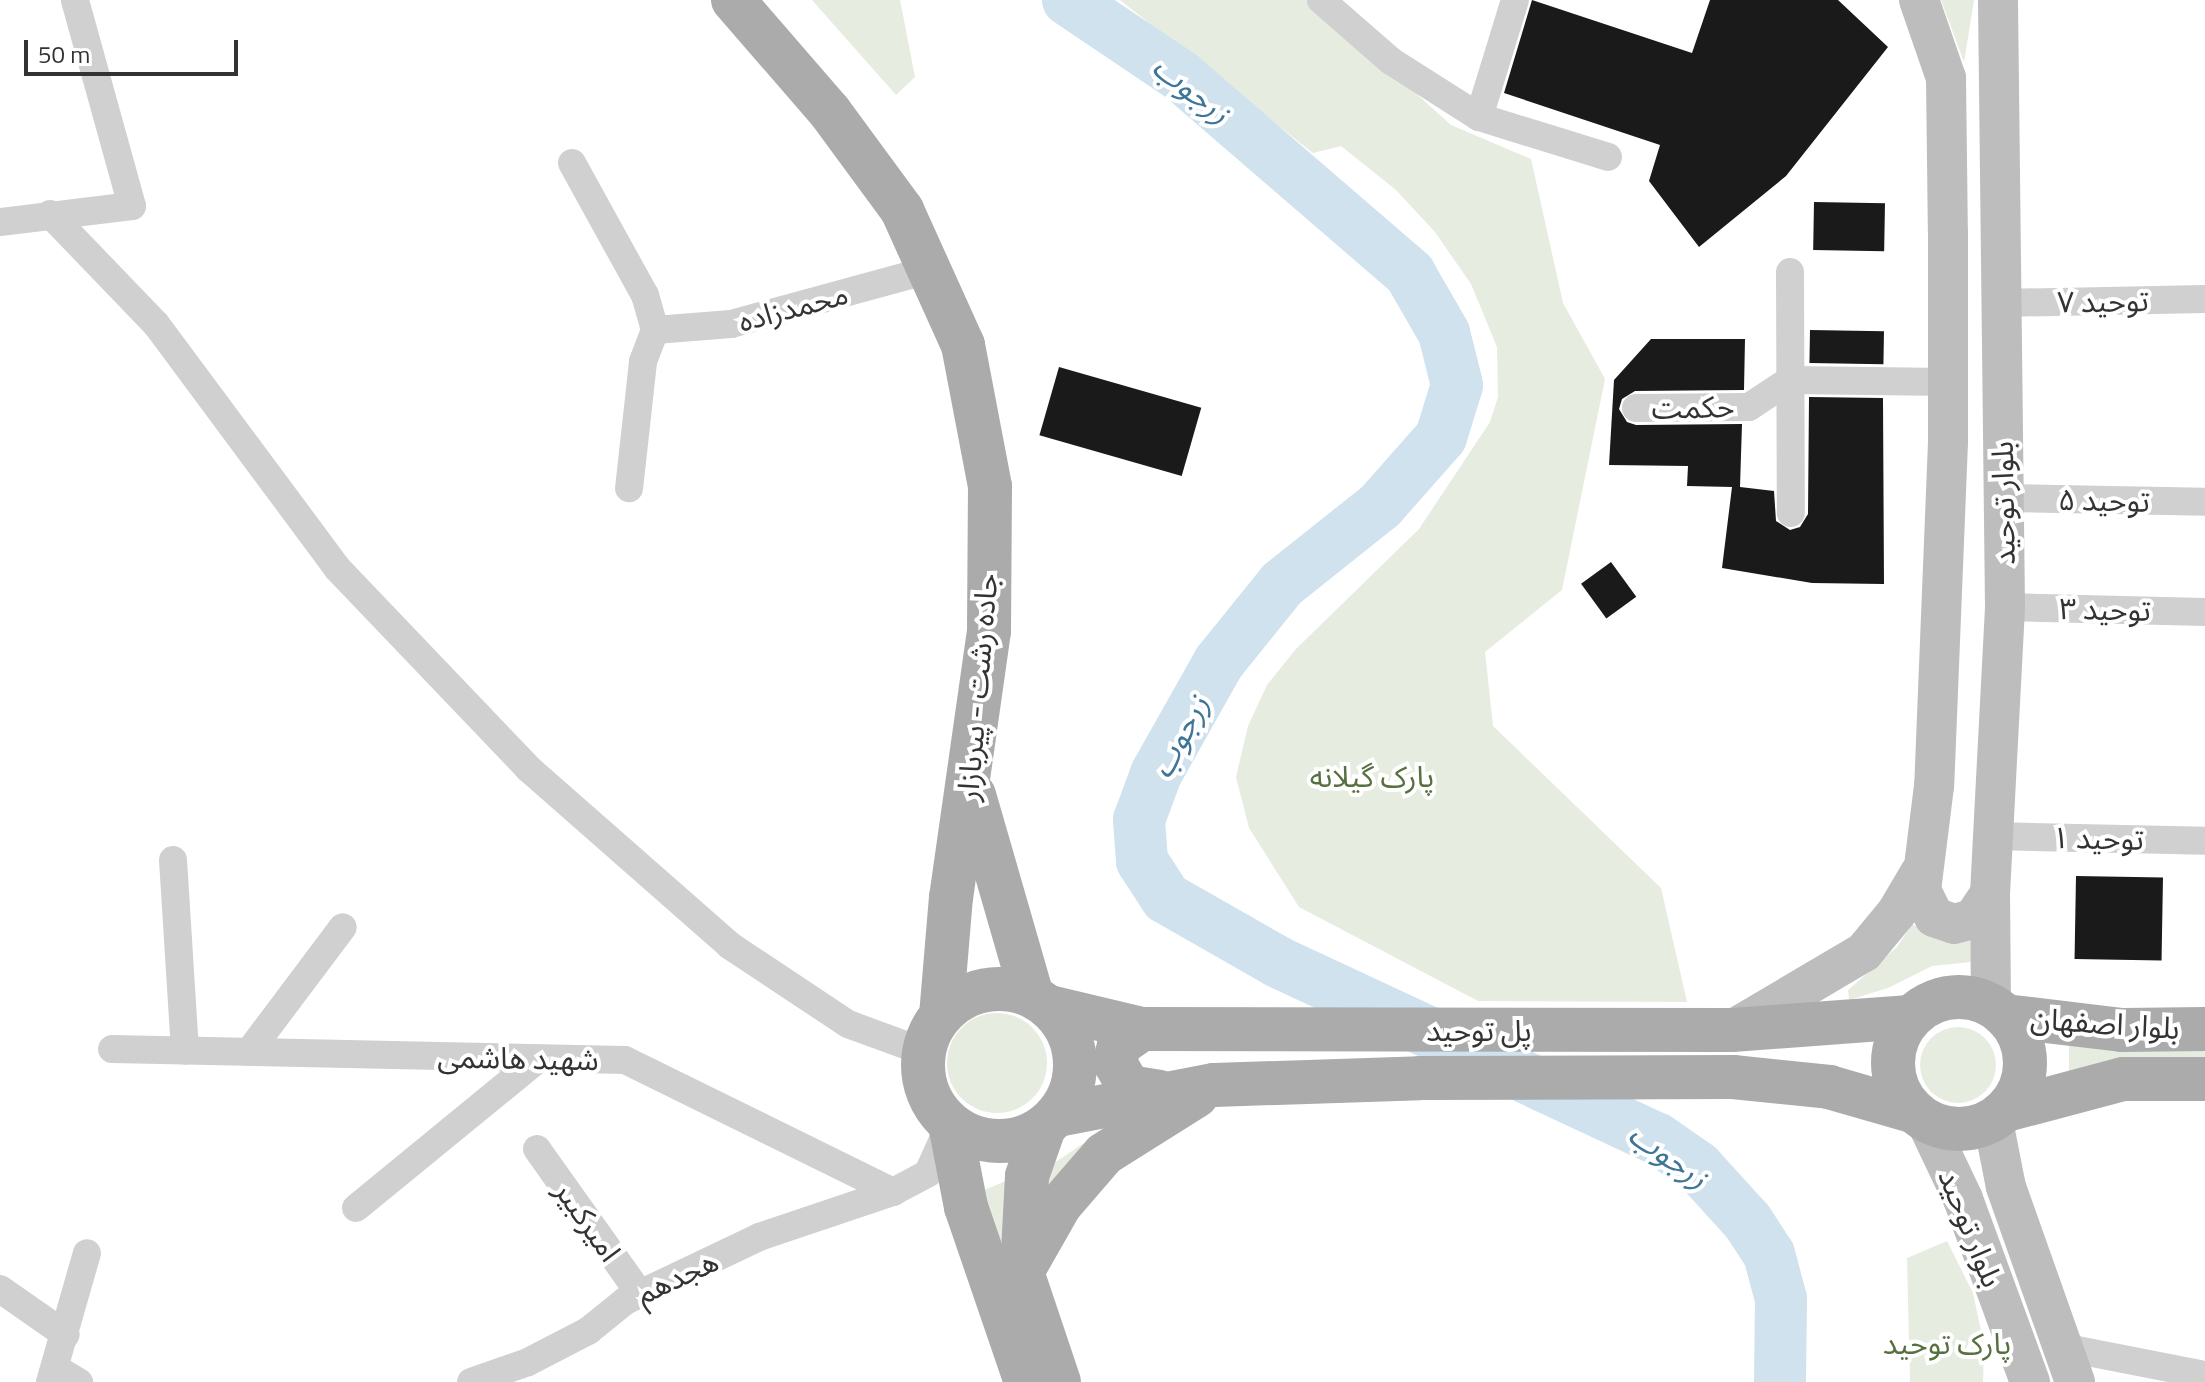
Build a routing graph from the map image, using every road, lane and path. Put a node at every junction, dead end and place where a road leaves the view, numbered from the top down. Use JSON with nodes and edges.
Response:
{"nodes":[{"id":1,"x":75,"y":0,"type":"edge"},
{"id":2,"x":733,"y":0,"type":"edge"},
{"id":3,"x":1321,"y":0,"type":"edge"},
{"id":4,"x":1515,"y":0,"type":"edge"},
{"id":5,"x":1998,"y":0,"type":"edge"},
{"id":6,"x":1921,"y":4,"type":"edge"},
{"id":7,"x":1479,"y":117,"type":"junction"},
{"id":8,"x":1608,"y":157,"type":"dead end"},
{"id":9,"x":572,"y":163,"type":"dead end"},
{"id":10,"x":50,"y":214,"type":"junction"},
{"id":11,"x":0,"y":222,"type":"edge"},
{"id":12,"x":929,"y":270,"type":"junction"},
{"id":13,"x":1790,"y":272,"type":"dead end"},
{"id":14,"x":2205,"y":299,"type":"edge"},
{"id":15,"x":2000,"y":303,"type":"junction"},
{"id":16,"x":655,"y":330,"type":"junction"},
{"id":17,"x":1790,"y":380,"type":"junction"},
{"id":18,"x":1948,"y":382,"type":"junction"},
{"id":19,"x":1636,"y":408,"type":"dead end"},
{"id":20,"x":629,"y":488,"type":"dead end"},
{"id":21,"x":2004,"y":498,"type":"junction"},
{"id":22,"x":2205,"y":502,"type":"edge"},
{"id":23,"x":1791,"y":513,"type":"dead end"},
{"id":24,"x":2005,"y":607,"type":"junction"},
{"id":25,"x":2205,"y":612,"type":"edge"},
{"id":26,"x":970,"y":782,"type":"junction"},
{"id":27,"x":1992,"y":836,"type":"junction"},
{"id":28,"x":2205,"y":841,"type":"edge"},
{"id":29,"x":173,"y":860,"type":"dead end"},
{"id":30,"x":1920,"y":882,"type":"junction"},
{"id":31,"x":1990,"y":894,"type":"junction"},
{"id":32,"x":343,"y":927,"type":"dead end"},
{"id":33,"x":1040,"y":1002,"type":"junction"},
{"id":34,"x":1998,"y":1011,"type":"junction"},
{"id":35,"x":1911,"y":1017,"type":"junction"},
{"id":36,"x":1142,"y":1029,"type":"junction"},
{"id":37,"x":2205,"y":1029,"type":"edge"},
{"id":38,"x":1732,"y":1030,"type":"junction"},
{"id":39,"x":932,"y":1034,"type":"junction"},
{"id":40,"x":112,"y":1049,"type":"dead end"},
{"id":41,"x":185,"y":1051,"type":"junction"},
{"id":42,"x":249,"y":1052,"type":"junction"},
{"id":43,"x":538,"y":1059,"type":"junction"},
{"id":44,"x":2205,"y":1079,"type":"edge"},
{"id":45,"x":1214,"y":1085,"type":"junction"},
{"id":46,"x":1159,"y":1092,"type":"junction"},
{"id":47,"x":2000,"y":1115,"type":"junction"},
{"id":48,"x":1919,"y":1116,"type":"junction"},
{"id":49,"x":1051,"y":1121,"type":"junction"},
{"id":50,"x":950,"y":1124,"type":"junction"},
{"id":51,"x":537,"y":1149,"type":"dead end"},
{"id":52,"x":2006,"y":1187,"type":"junction"},
{"id":53,"x":893,"y":1192,"type":"junction"},
{"id":54,"x":1963,"y":1199,"type":"junction"},
{"id":55,"x":356,"y":1208,"type":"dead end"},
{"id":56,"x":87,"y":1253,"type":"dead end"},
{"id":57,"x":1022,"y":1272,"type":"junction"},
{"id":58,"x":0,"y":1289,"type":"edge"},
{"id":59,"x":640,"y":1294,"type":"junction"},
{"id":60,"x":66,"y":1335,"type":"junction"},
{"id":61,"x":2069,"y":1364,"type":"edge"},
{"id":62,"x":2205,"y":1375,"type":"edge"},
{"id":63,"x":508,"y":1376,"type":"edge"},
{"id":64,"x":62,"y":1378,"type":"edge"},
{"id":65,"x":471,"y":1382,"type":"edge"},
{"id":66,"x":1026,"y":1382,"type":"edge"},
{"id":67,"x":1059,"y":1382,"type":"edge"},
{"id":68,"x":2030,"y":1382,"type":"edge"}],
"edges":[{"from":1,"to":10,"type":"street"},
{"from":2,"to":12,"type":"main road","name":"جاده رشت - پیربازار"},
{"from":3,"to":7,"type":"street"},
{"from":4,"to":7,"type":"street"},
{"from":5,"to":15,"type":"main road","name":"بلوار توحید"},
{"from":6,"to":18,"type":"main road","name":"بلوار توحید"},
{"from":7,"to":8,"type":"street"},
{"from":9,"to":16,"type":"street"},
{"from":10,"to":11,"type":"street"},
{"from":10,"to":39,"type":"street"},
{"from":12,"to":16,"type":"street","name":"محمدزاده"},
{"from":12,"to":26,"type":"main road","name":"جاده رشت - پیربازار"},
{"from":13,"to":17,"type":"street"},
{"from":14,"to":15,"type":"street","name":"توحید ۷"},
{"from":15,"to":21,"type":"main road","name":"بلوار توحید"},
{"from":16,"to":20,"type":"street"},
{"from":17,"to":18,"type":"street"},
{"from":17,"to":19,"type":"street","name":"حکمت"},
{"from":17,"to":23,"type":"street"},
{"from":18,"to":30,"type":"main road","name":"بلوار توحید"},
{"from":21,"to":22,"type":"street","name":"توحید ۵"},
{"from":21,"to":24,"type":"main road","name":"بلوار توحید"},
{"from":24,"to":25,"type":"street","name":"توحید ۳"},
{"from":24,"to":27,"type":"main road","name":"بلوار توحید"},
{"from":26,"to":33,"type":"main road"},
{"from":26,"to":39,"type":"main road","name":"جاده رشت - پیربازار"},
{"from":27,"to":28,"type":"street","name":"توحید ۱"},
{"from":27,"to":31,"type":"main road","name":"بلوار توحید"},
{"from":29,"to":41,"type":"street"},
{"from":30,"to":31,"type":"main road"},
{"from":30,"to":38,"type":"main road"},
{"from":31,"to":34,"type":"main road","name":"بلوار توحید"},
{"from":32,"to":42,"type":"street"},
{"from":33,"to":36,"type":"main road","name":"پل توحید"},
{"from":33,"to":39,"type":"main road"},
{"from":33,"to":49,"type":"main road"},
{"from":34,"to":35,"type":"main road"},
{"from":34,"to":37,"type":"main road","name":"بلوار اصفهان"},
{"from":34,"to":47,"type":"main road"},
{"from":35,"to":38,"type":"main road","name":"پل توحید"},
{"from":35,"to":48,"type":"main road"},
{"from":36,"to":38,"type":"main road","name":"پل توحید"},
{"from":36,"to":46,"type":"main road"},
{"from":39,"to":50,"type":"main road"},
{"from":40,"to":41,"type":"street","name":"شهید هاشمی"},
{"from":41,"to":42,"type":"street","name":"شهید هاشمی"},
{"from":42,"to":43,"type":"street","name":"شهید هاشمی"},
{"from":43,"to":53,"type":"street","name":"شهید هاشمی"},
{"from":43,"to":55,"type":"street"},
{"from":44,"to":47,"type":"main road","name":"بلوار اصفهان"},
{"from":45,"to":46,"type":"main road","name":"پل توحید"},
{"from":45,"to":48,"type":"main road","name":"پل توحید"},
{"from":45,"to":57,"type":"main road"},
{"from":46,"to":49,"type":"main road","name":"پل توحید"},
{"from":47,"to":48,"type":"main road"},
{"from":47,"to":52,"type":"main road","name":"بلوار توحید"},
{"from":48,"to":54,"type":"main road","name":"بلوار توحید"},
{"from":49,"to":50,"type":"main road"},
{"from":49,"to":57,"type":"main road"},
{"from":50,"to":53,"type":"street","name":"هجدهم"},
{"from":50,"to":66,"type":"main road"},
{"from":51,"to":59,"type":"street","name":"امیرکبیر"},
{"from":52,"to":54,"type":"main road"},
{"from":52,"to":61,"type":"main road","name":"بلوار توحید"},
{"from":53,"to":59,"type":"street","name":"هجدهم"},
{"from":54,"to":68,"type":"main road","name":"بلوار توحید"},
{"from":56,"to":60,"type":"street"},
{"from":57,"to":67,"type":"main road"},
{"from":58,"to":60,"type":"street"},
{"from":59,"to":63,"type":"street","name":"هجدهم"},
{"from":60,"to":64,"type":"street"},
{"from":61,"to":62,"type":"street"},
{"from":63,"to":65,"type":"street","name":"هجدهم"}]}
